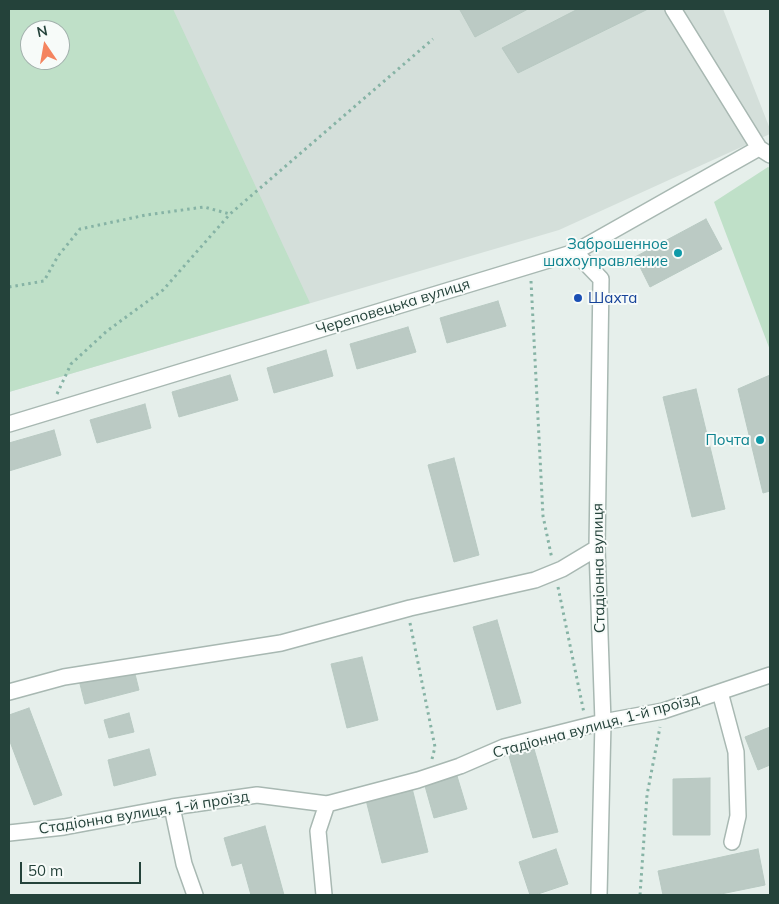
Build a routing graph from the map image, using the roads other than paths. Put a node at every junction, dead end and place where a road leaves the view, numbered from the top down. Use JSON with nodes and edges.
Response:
{"nodes":[{"id":1,"x":673,"y":9,"type":"edge"},
{"id":2,"x":765,"y":151,"type":"edge"},
{"id":3,"x":575,"y":252,"type":"junction"},
{"id":4,"x":9,"y":424,"type":"edge"},
{"id":5,"x":597,"y":548,"type":"junction"},
{"id":6,"x":770,"y":675,"type":"edge"},
{"id":7,"x":9,"y":692,"type":"edge"},
{"id":8,"x":720,"y":692,"type":"junction"},
{"id":9,"x":603,"y":722,"type":"junction"},
{"id":10,"x":327,"y":804,"type":"junction"},
{"id":11,"x":172,"y":807,"type":"junction"},
{"id":12,"x":9,"y":833,"type":"edge"},
{"id":13,"x":732,"y":842,"type":"dead end"},
{"id":14,"x":195,"y":895,"type":"edge"},
{"id":15,"x":324,"y":895,"type":"edge"},
{"id":16,"x":599,"y":895,"type":"edge"}],
"edges":[{"from":1,"to":2,"type":"street"},
{"from":2,"to":3,"type":"street","name":"Череповецька вулиця"},
{"from":3,"to":4,"type":"street","name":"Череповецька вулиця"},
{"from":3,"to":5,"type":"street","name":"Стадіонна вулиця"},
{"from":5,"to":7,"type":"street"},
{"from":5,"to":9,"type":"street","name":"Стадіонна вулиця"},
{"from":6,"to":8,"type":"street","name":"Стадіонна вулиця, 1-й проїзд"},
{"from":8,"to":9,"type":"street","name":"Стадіонна вулиця, 1-й проїзд"},
{"from":8,"to":13,"type":"street"},
{"from":9,"to":10,"type":"street","name":"Стадіонна вулиця, 1-й проїзд"},
{"from":9,"to":16,"type":"street","name":"Стадіонна вулиця"},
{"from":10,"to":11,"type":"street","name":"Стадіонна вулиця, 1-й проїзд"},
{"from":10,"to":15,"type":"street"},
{"from":11,"to":12,"type":"street","name":"Стадіонна вулиця, 1-й проїзд"},
{"from":11,"to":14,"type":"street"}]}
